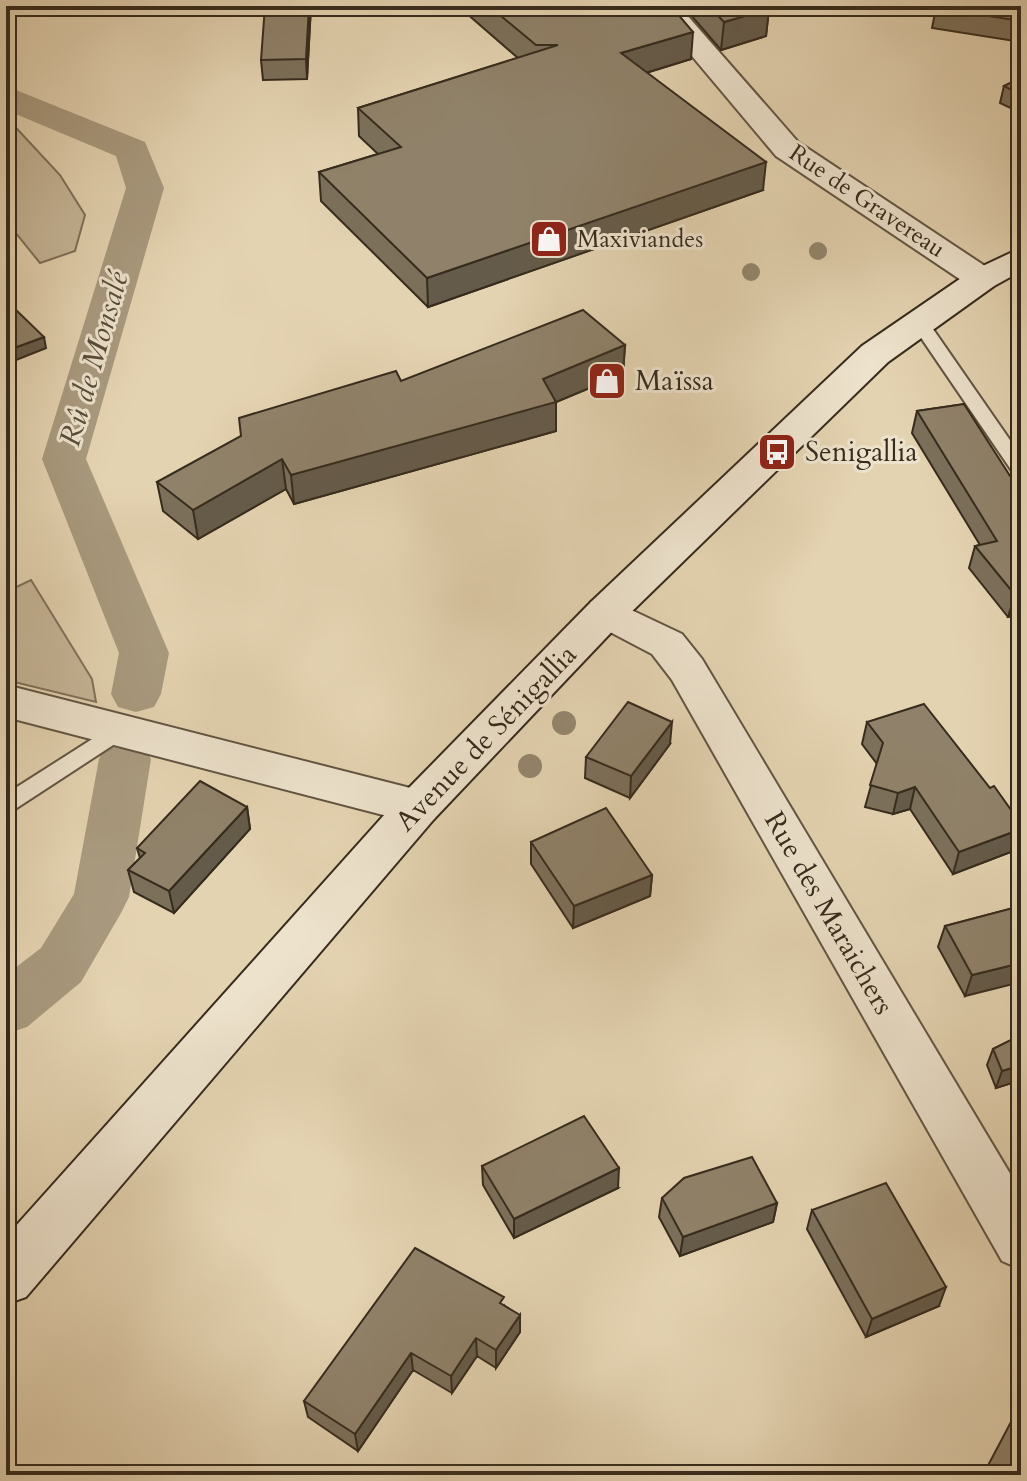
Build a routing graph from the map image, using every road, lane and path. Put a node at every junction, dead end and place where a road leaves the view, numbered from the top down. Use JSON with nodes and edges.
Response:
{"nodes":[{"id":1,"x":674,"y":8,"type":"edge"},
{"id":2,"x":1021,"y":258,"type":"edge"},
{"id":3,"x":982,"y":279,"type":"junction"},
{"id":4,"x":1021,"y":279,"type":"edge"},
{"id":5,"x":923,"y":328,"type":"junction"},
{"id":6,"x":1021,"y":470,"type":"edge"},
{"id":7,"x":606,"y":612,"type":"junction"},
{"id":8,"x":6,"y":701,"type":"edge"},
{"id":9,"x":139,"y":735,"type":"junction"},
{"id":10,"x":6,"y":806,"type":"edge"},
{"id":11,"x":418,"y":807,"type":"junction"},
{"id":12,"x":1021,"y":1243,"type":"edge"},
{"id":13,"x":6,"y":1278,"type":"edge"}],
"edges":[{"from":1,"to":3,"type":"street","name":"Rue de Gravereau"},
{"from":2,"to":3,"type":"street","name":"Avenue de Sénigallia"},
{"from":3,"to":5,"type":"street","name":"Avenue de Sénigallia"},
{"from":4,"to":5,"type":"street"},
{"from":5,"to":6,"type":"lane"},
{"from":5,"to":7,"type":"street","name":"Avenue de Sénigallia"},
{"from":7,"to":11,"type":"street","name":"Avenue de Sénigallia"},
{"from":7,"to":12,"type":"street","name":"Rue des Maraichers"},
{"from":8,"to":9,"type":"street"},
{"from":9,"to":10,"type":"lane"},
{"from":9,"to":11,"type":"street"},
{"from":11,"to":13,"type":"street","name":"Avenue de Sénigallia"}]}
